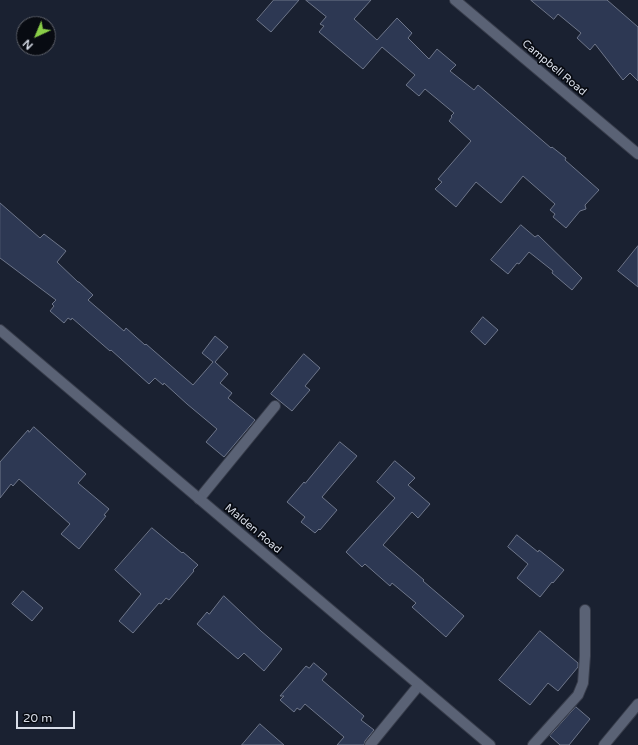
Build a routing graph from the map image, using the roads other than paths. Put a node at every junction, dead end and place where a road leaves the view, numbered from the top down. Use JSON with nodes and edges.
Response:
{"nodes":[{"id":1,"x":455,"y":0,"type":"edge"},
{"id":2,"x":638,"y":154,"type":"edge"},
{"id":3,"x":0,"y":330,"type":"edge"},
{"id":4,"x":275,"y":406,"type":"dead end"},
{"id":5,"x":200,"y":499,"type":"junction"},
{"id":6,"x":585,"y":610,"type":"dead end"},
{"id":7,"x":419,"y":685,"type":"junction"},
{"id":8,"x":638,"y":704,"type":"edge"},
{"id":9,"x":370,"y":745,"type":"edge"},
{"id":10,"x":490,"y":745,"type":"edge"},
{"id":11,"x":533,"y":745,"type":"edge"},
{"id":12,"x":604,"y":745,"type":"edge"}],
"edges":[{"from":1,"to":2,"type":"street","name":"Campbell Road"},
{"from":3,"to":5,"type":"street","name":"Malden Road"},
{"from":4,"to":5,"type":"street"},
{"from":5,"to":7,"type":"street","name":"Malden Road"},
{"from":6,"to":11,"type":"street"},
{"from":7,"to":9,"type":"street"},
{"from":7,"to":10,"type":"street","name":"Malden Road"},
{"from":8,"to":12,"type":"street"}]}
